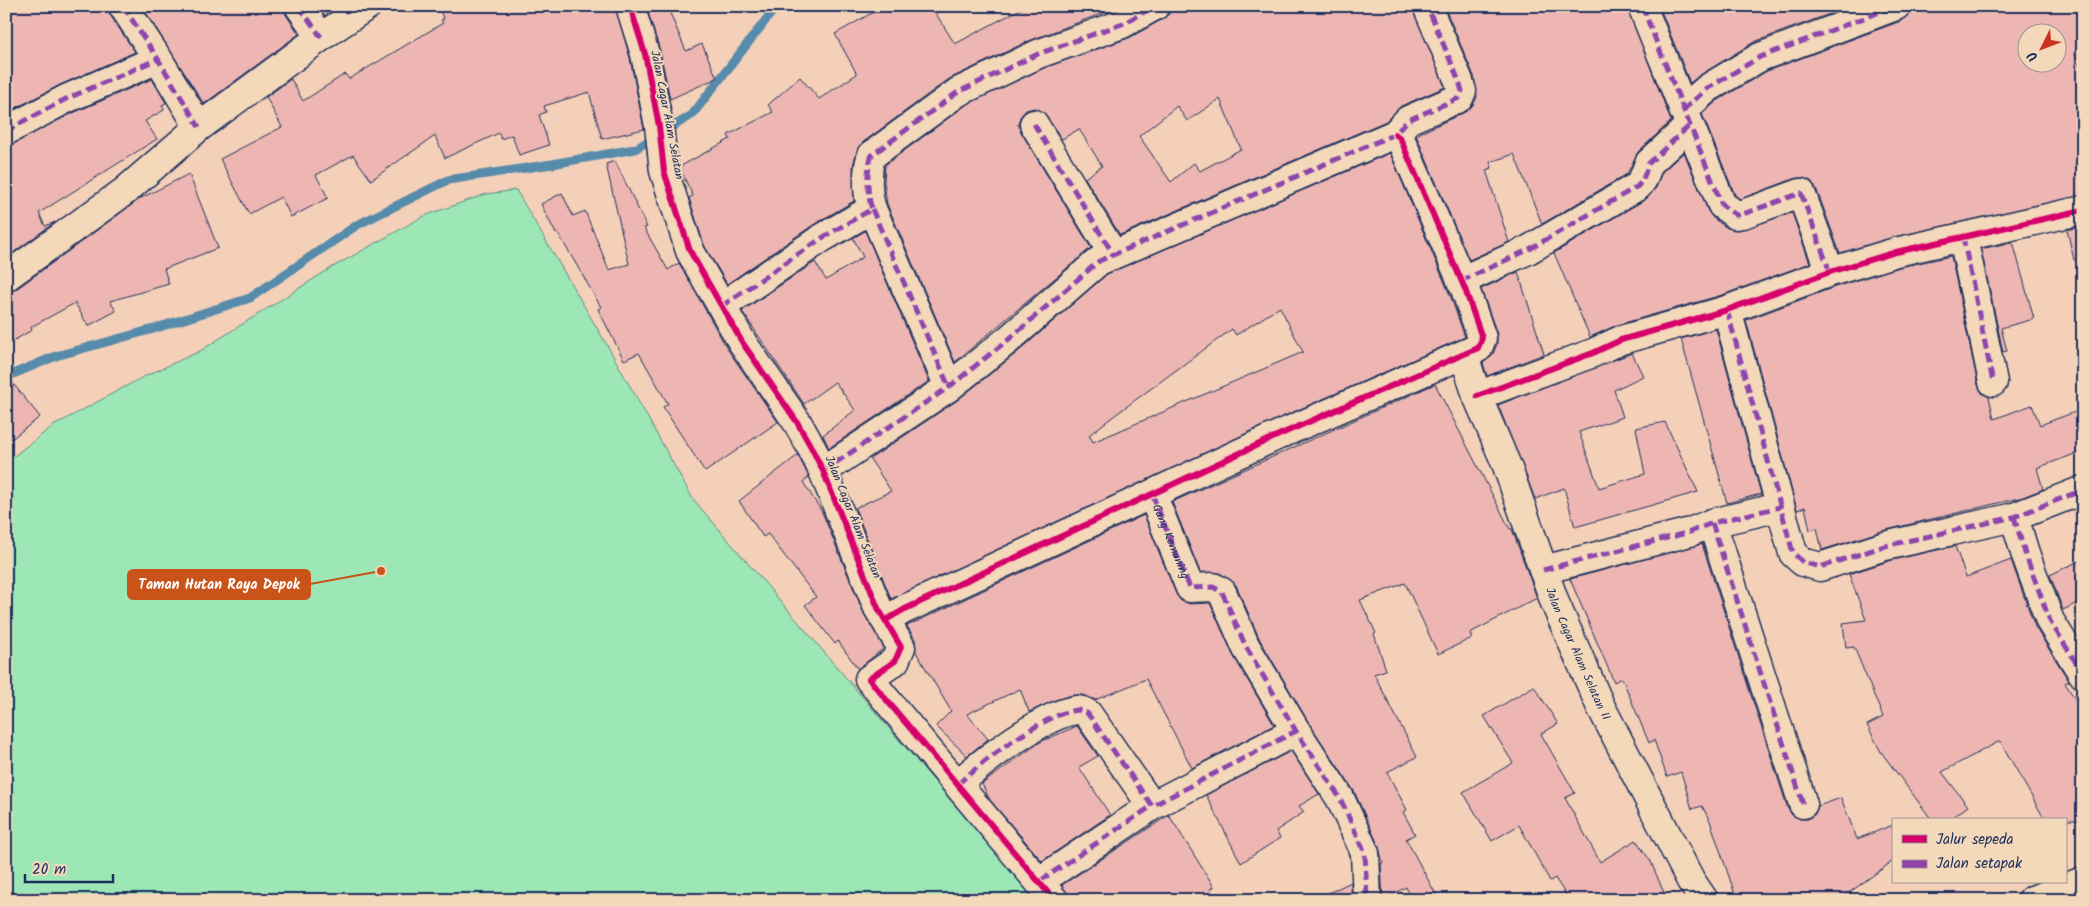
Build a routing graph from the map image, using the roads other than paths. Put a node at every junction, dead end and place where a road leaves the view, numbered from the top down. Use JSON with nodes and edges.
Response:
{"nodes":[{"id":1,"x":123,"y":6,"type":"edge"},
{"id":2,"x":299,"y":6,"type":"edge"},
{"id":3,"x":367,"y":6,"type":"edge"},
{"id":4,"x":630,"y":6,"type":"edge"},
{"id":5,"x":1155,"y":6,"type":"edge"},
{"id":6,"x":1427,"y":6,"type":"edge"},
{"id":7,"x":1642,"y":6,"type":"edge"},
{"id":8,"x":1896,"y":6,"type":"edge"},
{"id":9,"x":321,"y":37,"type":"junction"},
{"id":10,"x":158,"y":59,"type":"junction"},
{"id":11,"x":1686,"y":118,"type":"junction"},
{"id":12,"x":1034,"y":124,"type":"dead end"},
{"id":13,"x":199,"y":127,"type":"junction"},
{"id":14,"x":6,"y":132,"type":"edge"},
{"id":15,"x":1395,"y":134,"type":"junction"},
{"id":16,"x":872,"y":209,"type":"junction"},
{"id":17,"x":2083,"y":210,"type":"edge"},
{"id":18,"x":1963,"y":237,"type":"junction"},
{"id":19,"x":1113,"y":254,"type":"junction"},
{"id":20,"x":1830,"y":272,"type":"junction"},
{"id":21,"x":6,"y":277,"type":"edge"},
{"id":22,"x":1461,"y":281,"type":"junction"},
{"id":23,"x":722,"y":306,"type":"junction"},
{"id":24,"x":1727,"y":310,"type":"junction"},
{"id":25,"x":1464,"y":355,"type":"junction"},
{"id":26,"x":1993,"y":382,"type":"dead end"},
{"id":27,"x":948,"y":387,"type":"junction"},
{"id":28,"x":1477,"y":396,"type":"junction"},
{"id":29,"x":823,"y":472,"type":"junction"},
{"id":30,"x":2083,"y":490,"type":"edge"},
{"id":31,"x":1152,"y":494,"type":"junction"},
{"id":32,"x":1780,"y":508,"type":"junction"},
{"id":33,"x":2014,"y":517,"type":"junction"},
{"id":34,"x":1712,"y":523,"type":"junction"},
{"id":35,"x":1543,"y":570,"type":"junction"},
{"id":36,"x":886,"y":620,"type":"junction"},
{"id":37,"x":2083,"y":674,"type":"edge"},
{"id":38,"x":1296,"y":731,"type":"junction"},
{"id":39,"x":958,"y":784,"type":"junction"},
{"id":40,"x":1803,"y":804,"type":"dead end"},
{"id":41,"x":1152,"y":806,"type":"junction"},
{"id":42,"x":2083,"y":882,"type":"edge"},
{"id":43,"x":1047,"y":891,"type":"edge"},
{"id":44,"x":1367,"y":900,"type":"edge"},
{"id":45,"x":1704,"y":900,"type":"edge"},
{"id":46,"x":2032,"y":900,"type":"edge"}],
"edges":[{"from":1,"to":10,"type":"street"},
{"from":2,"to":9,"type":"street"},
{"from":3,"to":9,"type":"street"},
{"from":4,"to":23,"type":"street","name":"Jalan Cagar Alam Selatan"},
{"from":5,"to":16,"type":"street"},
{"from":6,"to":15,"type":"street"},
{"from":7,"to":11,"type":"street"},
{"from":8,"to":11,"type":"street"},
{"from":9,"to":13,"type":"street"},
{"from":10,"to":13,"type":"street"},
{"from":10,"to":14,"type":"street"},
{"from":11,"to":20,"type":"street"},
{"from":11,"to":22,"type":"street"},
{"from":12,"to":19,"type":"street"},
{"from":13,"to":21,"type":"street"},
{"from":15,"to":19,"type":"street"},
{"from":15,"to":22,"type":"street"},
{"from":16,"to":23,"type":"street"},
{"from":16,"to":27,"type":"street"},
{"from":17,"to":18,"type":"street"},
{"from":18,"to":20,"type":"street"},
{"from":18,"to":26,"type":"street"},
{"from":19,"to":27,"type":"street"},
{"from":20,"to":24,"type":"street"},
{"from":22,"to":25,"type":"street"},
{"from":23,"to":29,"type":"street","name":"Jalan Cagar Alam Selatan"},
{"from":24,"to":28,"type":"street"},
{"from":24,"to":32,"type":"street"},
{"from":25,"to":28,"type":"street","name":"Jalan Cagar Alam Selatan II"},
{"from":25,"to":31,"type":"street"},
{"from":27,"to":29,"type":"street"},
{"from":28,"to":35,"type":"street","name":"Jalan Cagar Alam Selatan II"},
{"from":29,"to":36,"type":"street","name":"Jalan Cagar Alam Selatan"},
{"from":30,"to":33,"type":"street"},
{"from":31,"to":36,"type":"street"},
{"from":31,"to":38,"type":"street","name":"Gang Kemuning"},
{"from":32,"to":33,"type":"street"},
{"from":32,"to":34,"type":"street"},
{"from":33,"to":37,"type":"street"},
{"from":34,"to":35,"type":"street"},
{"from":34,"to":40,"type":"street"},
{"from":35,"to":45,"type":"street","name":"Jalan Cagar Alam Selatan II"},
{"from":36,"to":39,"type":"street","name":"Jalan Cagar Alam Selatan"},
{"from":38,"to":41,"type":"street"},
{"from":38,"to":44,"type":"street"},
{"from":39,"to":41,"type":"street"},
{"from":39,"to":43,"type":"street","name":"Jalan Cagar Alam Selatan"},
{"from":41,"to":43,"type":"street"},
{"from":42,"to":46,"type":"street"}]}
